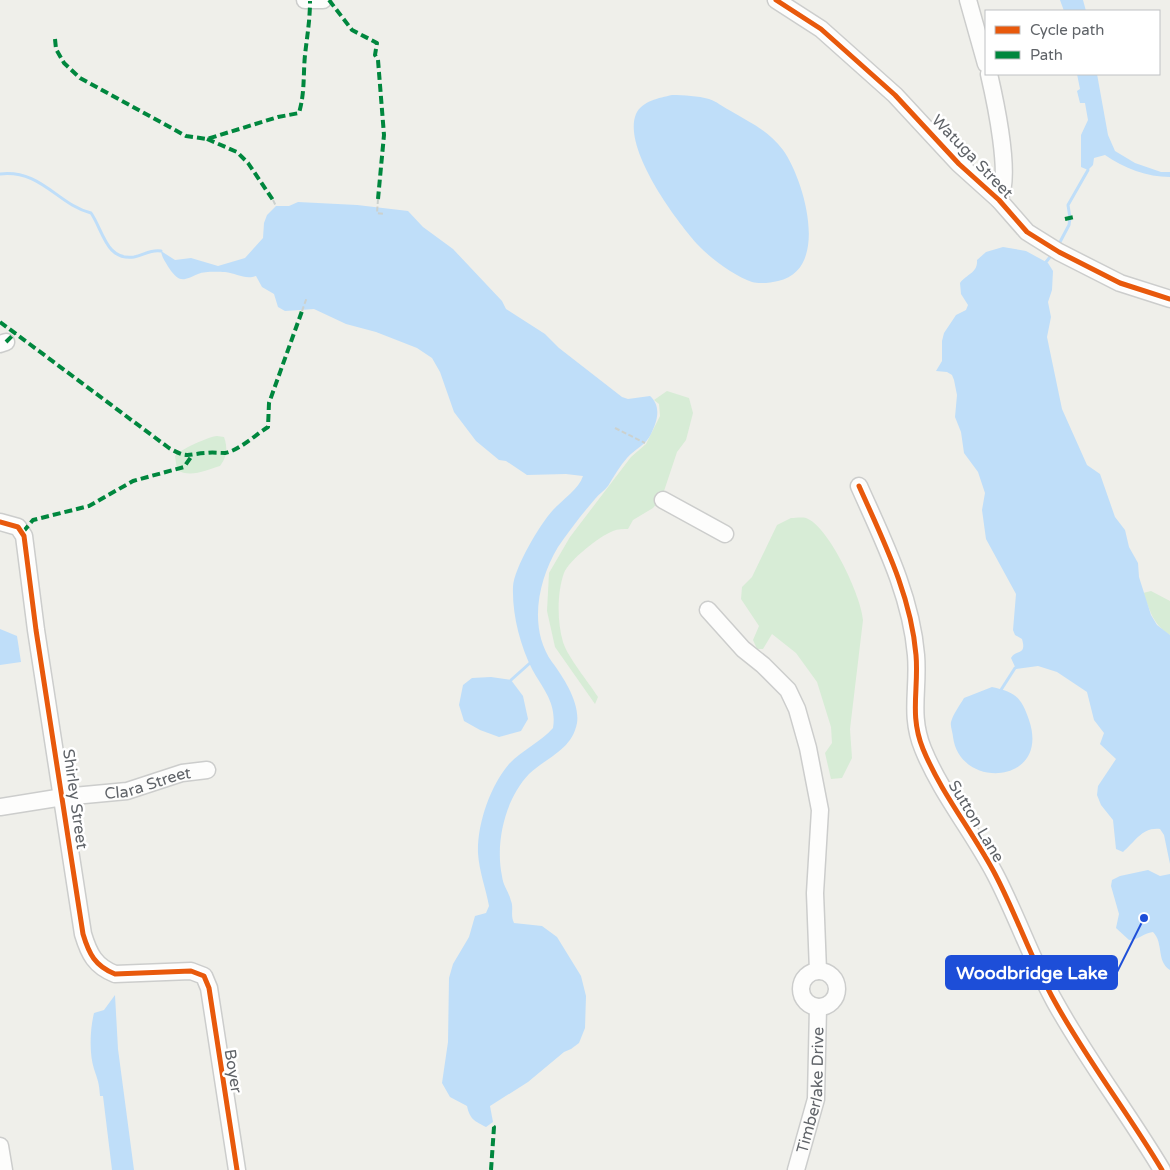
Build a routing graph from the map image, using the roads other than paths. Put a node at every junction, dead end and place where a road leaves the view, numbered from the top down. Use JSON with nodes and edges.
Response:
{"nodes":[{"id":1,"x":305,"y":0,"type":"edge"},
{"id":2,"x":323,"y":0,"type":"edge"},
{"id":3,"x":800,"y":0,"type":"edge"},
{"id":4,"x":968,"y":0,"type":"edge"},
{"id":5,"x":778,"y":1,"type":"edge"},
{"id":6,"x":985,"y":60,"type":"edge"},
{"id":7,"x":989,"y":75,"type":"edge"},
{"id":8,"x":999,"y":200,"type":"junction"},
{"id":9,"x":1170,"y":299,"type":"edge"},
{"id":10,"x":858,"y":486,"type":"dead end"},
{"id":11,"x":663,"y":500,"type":"dead end"},
{"id":12,"x":0,"y":522,"type":"edge"},
{"id":13,"x":725,"y":534,"type":"dead end"},
{"id":14,"x":708,"y":610,"type":"dead end"},
{"id":15,"x":207,"y":770,"type":"dead end"},
{"id":16,"x":63,"y":797,"type":"junction"},
{"id":17,"x":0,"y":807,"type":"edge"},
{"id":18,"x":818,"y":971,"type":"junction"},
{"id":19,"x":204,"y":976,"type":"joint"},
{"id":20,"x":818,"y":1007,"type":"junction"},
{"id":21,"x":0,"y":1146,"type":"edge"},
{"id":22,"x":4,"y":1170,"type":"edge"},
{"id":23,"x":236,"y":1170,"type":"edge"},
{"id":24,"x":796,"y":1170,"type":"edge"},
{"id":25,"x":1162,"y":1170,"type":"edge"}],
"edges":[{"from":1,"to":2,"type":"street"},
{"from":3,"to":5,"type":"street"},
{"from":4,"to":6,"type":"street"},
{"from":5,"to":8,"type":"street","name":"Watuga Street"},
{"from":7,"to":8,"type":"street"},
{"from":8,"to":9,"type":"street","name":"Watuga Street"},
{"from":10,"to":25,"type":"street","name":"Sutton Lane"},
{"from":11,"to":13,"type":"street"},
{"from":12,"to":16,"type":"street","name":"Shirley Street"},
{"from":14,"to":18,"type":"street"},
{"from":15,"to":16,"type":"street","name":"Clara Street"},
{"from":16,"to":17,"type":"street","name":"Clara Street"},
{"from":16,"to":19,"type":"street","name":"Shirley Street"},
{"from":18,"to":20,"type":"street","name":"Timberlake Drive"},
{"from":18,"to":20,"type":"street","name":"Timberlake Drive"},
{"from":19,"to":23,"type":"street","name":"Boyer"},
{"from":20,"to":24,"type":"street","name":"Timberlake Drive"},
{"from":21,"to":22,"type":"street"}]}
